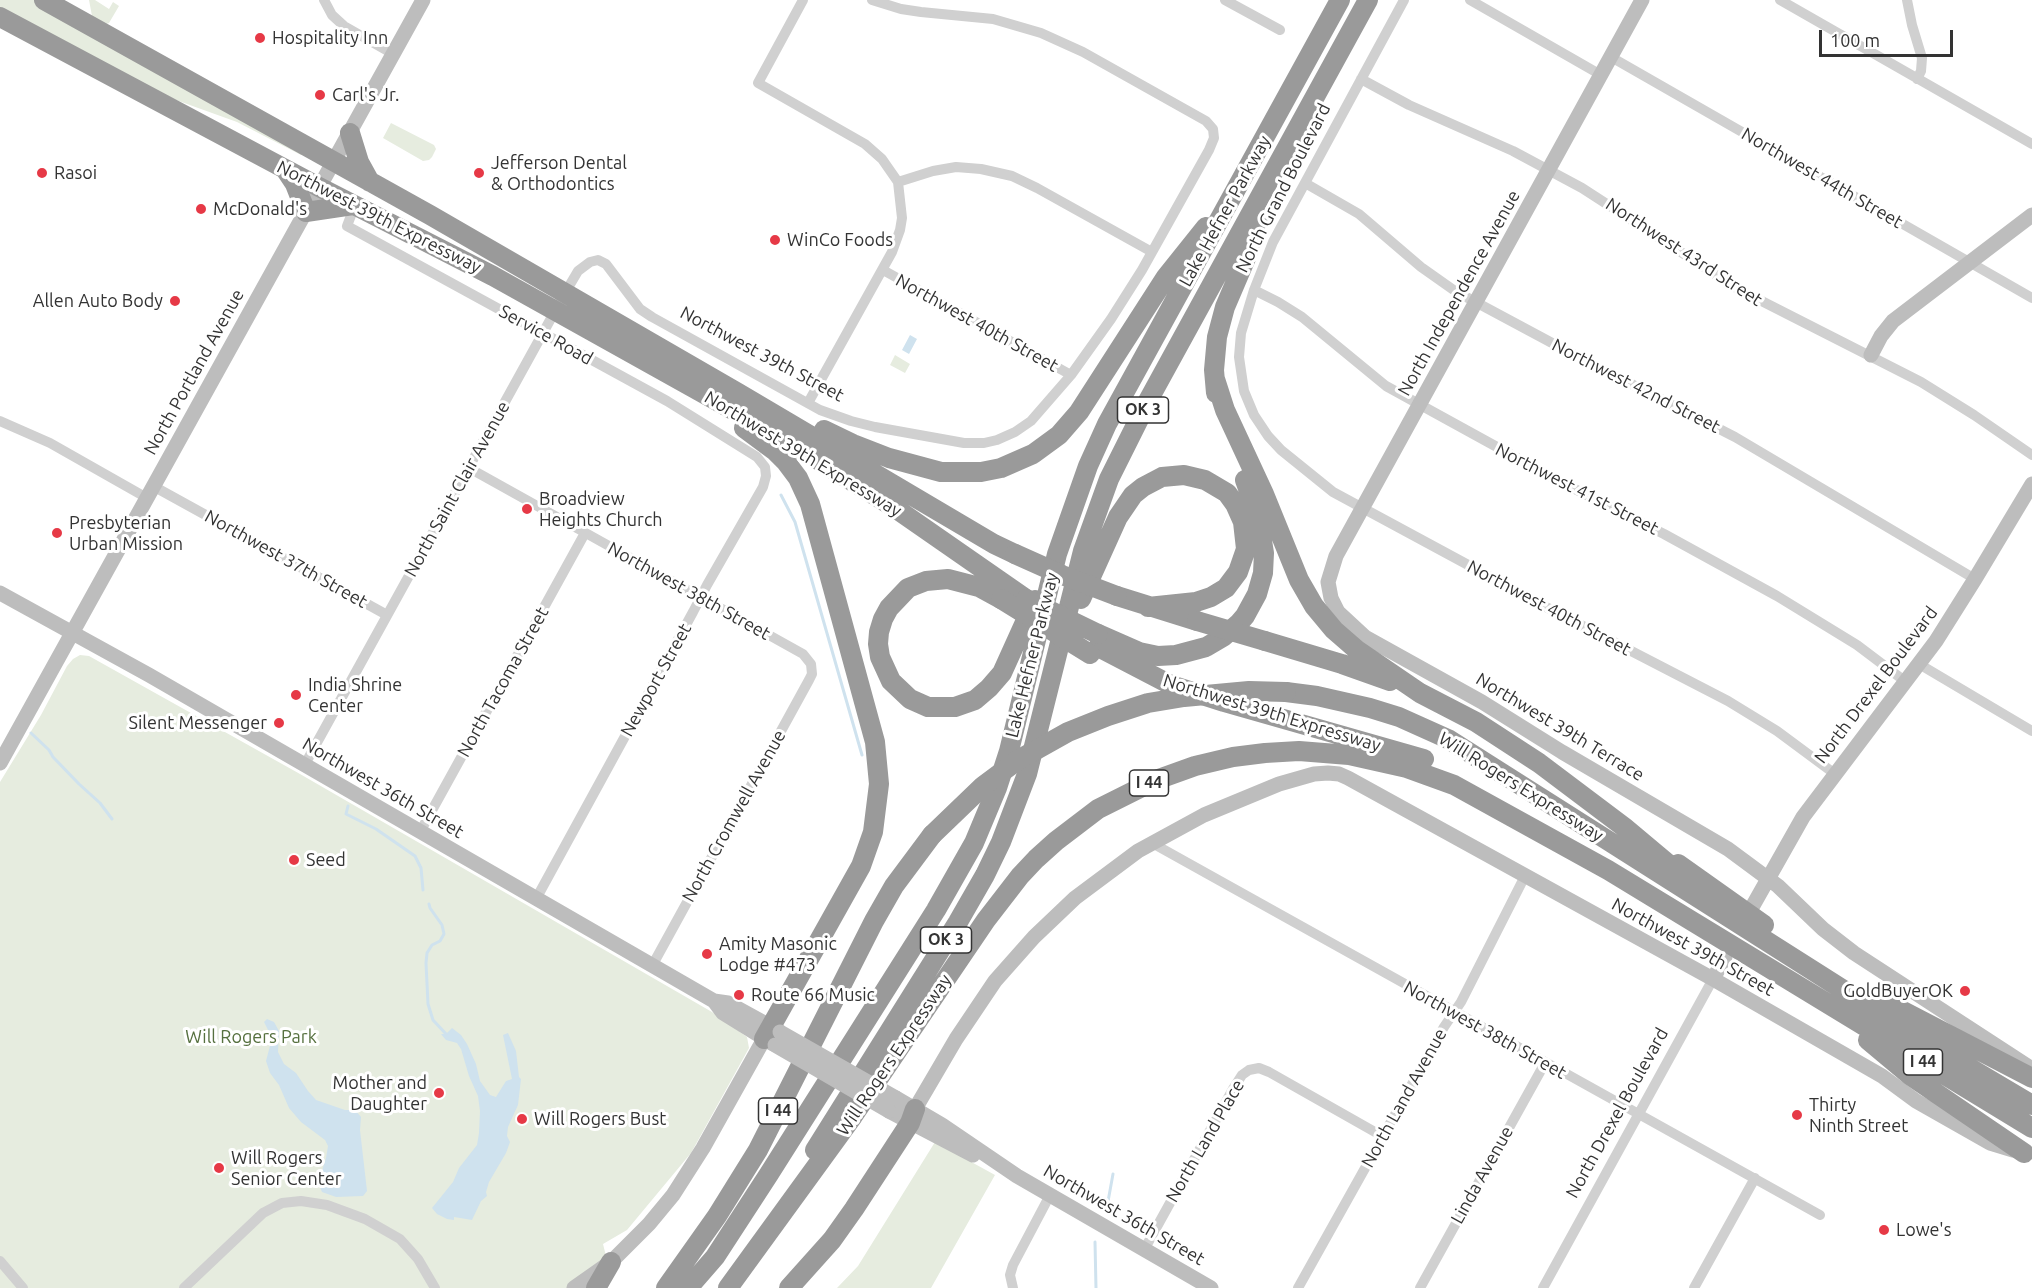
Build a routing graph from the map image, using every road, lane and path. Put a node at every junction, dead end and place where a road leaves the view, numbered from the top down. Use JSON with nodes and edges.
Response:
{"nodes":[{"id":1,"x":44,"y":0,"type":"edge"},
{"id":2,"x":324,"y":0,"type":"edge"},
{"id":3,"x":423,"y":0,"type":"edge"},
{"id":4,"x":804,"y":0,"type":"edge"},
{"id":5,"x":872,"y":0,"type":"edge"},
{"id":6,"x":1225,"y":0,"type":"edge"},
{"id":7,"x":1340,"y":0,"type":"edge"},
{"id":8,"x":1368,"y":0,"type":"edge"},
{"id":9,"x":1404,"y":0,"type":"edge"},
{"id":10,"x":1470,"y":0,"type":"edge"},
{"id":11,"x":1642,"y":0,"type":"edge"},
{"id":12,"x":1780,"y":0,"type":"edge"},
{"id":13,"x":1907,"y":0,"type":"edge"},
{"id":14,"x":0,"y":17,"type":"edge"},
{"id":15,"x":1280,"y":30,"type":"dead end"},
{"id":16,"x":393,"y":54,"type":"junction"},
{"id":17,"x":1611,"y":57,"type":"junction"},
{"id":18,"x":1601,"y":75,"type":"junction"},
{"id":19,"x":1361,"y":79,"type":"junction"},
{"id":20,"x":1917,"y":79,"type":"junction"},
{"id":21,"x":350,"y":133,"type":"junction"},
{"id":22,"x":2032,"y":144,"type":"edge"},
{"id":23,"x":333,"y":162,"type":"junction"},
{"id":24,"x":285,"y":169,"type":"junction"},
{"id":25,"x":1549,"y":170,"type":"junction"},
{"id":26,"x":370,"y":182,"type":"junction"},
{"id":27,"x":898,"y":182,"type":"junction"},
{"id":28,"x":1268,"y":182,"type":"junction"},
{"id":29,"x":1305,"y":183,"type":"junction"},
{"id":30,"x":1239,"y":185,"type":"junction"},
{"id":31,"x":319,"y":187,"type":"junction"},
{"id":32,"x":355,"y":205,"type":"junction"},
{"id":33,"x":306,"y":212,"type":"junction"},
{"id":34,"x":2032,"y":215,"type":"edge"},
{"id":35,"x":1152,"y":252,"type":"junction"},
{"id":36,"x":1969,"y":262,"type":"junction"},
{"id":37,"x":883,"y":270,"type":"junction"},
{"id":38,"x":1254,"y":290,"type":"junction"},
{"id":39,"x":626,"y":291,"type":"joint"},
{"id":40,"x":565,"y":293,"type":"junction"},
{"id":41,"x":2032,"y":298,"type":"edge"},
{"id":42,"x":1476,"y":303,"type":"junction"},
{"id":43,"x":555,"y":311,"type":"junction"},
{"id":44,"x":543,"y":333,"type":"junction"},
{"id":45,"x":1870,"y":355,"type":"junction"},
{"id":46,"x":1071,"y":375,"type":"junction"},
{"id":47,"x":1215,"y":379,"type":"junction"},
{"id":48,"x":682,"y":381,"type":"junction"},
{"id":49,"x":738,"y":393,"type":"junction"},
{"id":50,"x":808,"y":403,"type":"junction"},
{"id":51,"x":1420,"y":405,"type":"junction"},
{"id":52,"x":0,"y":421,"type":"edge"},
{"id":53,"x":1268,"y":436,"type":"joint"},
{"id":54,"x":2032,"y":454,"type":"edge"},
{"id":55,"x":760,"y":461,"type":"joint"},
{"id":56,"x":469,"y":468,"type":"junction"},
{"id":57,"x":2032,"y":484,"type":"edge"},
{"id":58,"x":150,"y":492,"type":"junction"},
{"id":59,"x":1363,"y":508,"type":"junction"},
{"id":60,"x":585,"y":533,"type":"junction"},
{"id":61,"x":1057,"y":554,"type":"junction"},
{"id":62,"x":1976,"y":579,"type":"junction"},
{"id":63,"x":1003,"y":592,"type":"junction"},
{"id":64,"x":0,"y":593,"type":"edge"},
{"id":65,"x":701,"y":596,"type":"junction"},
{"id":66,"x":1148,"y":607,"type":"junction"},
{"id":67,"x":1335,"y":608,"type":"joint"},
{"id":68,"x":387,"y":615,"type":"junction"},
{"id":69,"x":72,"y":632,"type":"junction"},
{"id":70,"x":1095,"y":645,"type":"junction"},
{"id":71,"x":1057,"y":654,"type":"junction"},
{"id":72,"x":1919,"y":664,"type":"junction"},
{"id":73,"x":812,"y":665,"type":"joint"},
{"id":74,"x":1906,"y":682,"type":"junction"},
{"id":75,"x":1420,"y":693,"type":"junction"},
{"id":76,"x":2032,"y":731,"type":"edge"},
{"id":77,"x":0,"y":763,"type":"edge"},
{"id":78,"x":304,"y":766,"type":"junction"},
{"id":79,"x":1835,"y":774,"type":"junction"},
{"id":80,"x":1624,"y":827,"type":"junction"},
{"id":81,"x":420,"y":832,"type":"junction"},
{"id":82,"x":1152,"y":843,"type":"junction"},
{"id":83,"x":1608,"y":870,"type":"junction"},
{"id":84,"x":1525,"y":876,"type":"junction"},
{"id":85,"x":1767,"y":878,"type":"junction"},
{"id":86,"x":536,"y":899,"type":"junction"},
{"id":87,"x":1751,"y":909,"type":"dead end"},
{"id":88,"x":1733,"y":921,"type":"junction"},
{"id":89,"x":1725,"y":957,"type":"dead end"},
{"id":90,"x":652,"y":966,"type":"junction"},
{"id":91,"x":1713,"y":980,"type":"junction"},
{"id":92,"x":1815,"y":997,"type":"junction"},
{"id":93,"x":1454,"y":1012,"type":"junction"},
{"id":94,"x":773,"y":1036,"type":"junction"},
{"id":95,"x":1545,"y":1063,"type":"junction"},
{"id":96,"x":2032,"y":1069,"type":"edge"},
{"id":97,"x":2032,"y":1078,"type":"edge"},
{"id":98,"x":2032,"y":1106,"type":"edge"},
{"id":99,"x":1638,"y":1114,"type":"junction"},
{"id":100,"x":913,"y":1116,"type":"junction"},
{"id":101,"x":2032,"y":1128,"type":"edge"},
{"id":102,"x":1383,"y":1136,"type":"junction"},
{"id":103,"x":2028,"y":1156,"type":"edge"},
{"id":104,"x":1755,"y":1178,"type":"junction"},
{"id":105,"x":1050,"y":1195,"type":"junction"},
{"id":106,"x":1820,"y":1215,"type":"dead end"},
{"id":107,"x":759,"y":1245,"type":"junction"},
{"id":108,"x":1144,"y":1250,"type":"junction"},
{"id":109,"x":0,"y":1261,"type":"edge"},
{"id":110,"x":611,"y":1262,"type":"junction"},
{"id":111,"x":23,"y":1288,"type":"edge"},
{"id":112,"x":184,"y":1288,"type":"edge"},
{"id":113,"x":435,"y":1288,"type":"edge"},
{"id":114,"x":574,"y":1288,"type":"edge"},
{"id":115,"x":596,"y":1288,"type":"edge"},
{"id":116,"x":666,"y":1288,"type":"edge"},
{"id":117,"x":688,"y":1288,"type":"edge"},
{"id":118,"x":728,"y":1288,"type":"edge"},
{"id":119,"x":789,"y":1288,"type":"edge"},
{"id":120,"x":1013,"y":1288,"type":"edge"},
{"id":121,"x":1211,"y":1288,"type":"edge"},
{"id":122,"x":1299,"y":1288,"type":"edge"},
{"id":123,"x":1420,"y":1288,"type":"edge"},
{"id":124,"x":1543,"y":1288,"type":"edge"},
{"id":125,"x":1694,"y":1288,"type":"edge"}],
"edges":[{"from":1,"to":23,"type":"highway","name":"Northwest 39th Expressway"},
{"from":2,"to":16,"type":"street"},
{"from":3,"to":16,"type":"main road","name":"North Portland Avenue"},
{"from":4,"to":27,"type":"street"},
{"from":5,"to":35,"type":"street"},
{"from":6,"to":15,"type":"street"},
{"from":7,"to":30,"type":"highway","name":"Lake Hefner Parkway","number":"OK 3"},
{"from":8,"to":28,"type":"highway","name":"Lake Hefner Parkway","number":"OK 3"},
{"from":9,"to":19,"type":"street","name":"North Grand Boulevard"},
{"from":10,"to":18,"type":"street"},
{"from":11,"to":17,"type":"main road","name":"North Independence Avenue"},
{"from":12,"to":20,"type":"street"},
{"from":13,"to":20,"type":"street"},
{"from":14,"to":24,"type":"highway","name":"Northwest 39th Expressway"},
{"from":16,"to":21,"type":"main road","name":"North Portland Avenue"},
{"from":17,"to":18,"type":"main road","name":"North Independence Avenue"},
{"from":17,"to":36,"type":"street","name":"Northwest 44th Street"},
{"from":18,"to":25,"type":"main road","name":"North Independence Avenue"},
{"from":19,"to":25,"type":"street","name":"Northwest 43rd Street"},
{"from":19,"to":29,"type":"street","name":"North Grand Boulevard"},
{"from":20,"to":22,"type":"street"},
{"from":21,"to":23,"type":"main road","name":"North Portland Avenue"},
{"from":21,"to":26,"type":"highway"},
{"from":23,"to":26,"type":"highway","name":"Northwest 39th Expressway"},
{"from":23,"to":31,"type":"main road","name":"North Portland Avenue"},
{"from":24,"to":31,"type":"highway","name":"Northwest 39th Expressway"},
{"from":24,"to":33,"type":"highway"},
{"from":25,"to":42,"type":"main road","name":"North Independence Avenue"},
{"from":25,"to":45,"type":"street","name":"Northwest 43rd Street"},
{"from":26,"to":40,"type":"highway","name":"Northwest 39th Expressway"},
{"from":27,"to":35,"type":"street"},
{"from":27,"to":37,"type":"street"},
{"from":28,"to":47,"type":"highway"},
{"from":28,"to":71,"type":"highway","name":"Lake Hefner Parkway","number":"OK 3"},
{"from":29,"to":38,"type":"street","name":"North Grand Boulevard"},
{"from":29,"to":42,"type":"street","name":"Northwest 42nd Street"},
{"from":30,"to":49,"type":"highway"},
{"from":30,"to":61,"type":"highway","name":"Lake Hefner Parkway","number":"OK 3"},
{"from":31,"to":32,"type":"highway","name":"Northwest 39th Expressway"},
{"from":31,"to":33,"type":"main road","name":"North Portland Avenue"},
{"from":32,"to":33,"type":"highway"},
{"from":32,"to":43,"type":"highway","name":"Northwest 39th Expressway"},
{"from":32,"to":44,"type":"street","name":"Service Road"},
{"from":33,"to":58,"type":"main road","name":"North Portland Avenue"},
{"from":34,"to":36,"type":"main road"},
{"from":35,"to":46,"type":"street"},
{"from":36,"to":41,"type":"street","name":"Northwest 44th Street"},
{"from":36,"to":45,"type":"main road"},
{"from":37,"to":46,"type":"street","name":"Northwest 40th Street"},
{"from":37,"to":50,"type":"street"},
{"from":38,"to":51,"type":"street","name":"Northwest 41st Street"},
{"from":38,"to":53,"type":"street","name":"North Grand Boulevard"},
{"from":39,"to":40,"type":"street","name":"North Saint Clair Avenue"},
{"from":39,"to":50,"type":"street","name":"Northwest 39th Street"},
{"from":40,"to":43,"type":"street","name":"North Saint Clair Avenue"},
{"from":40,"to":49,"type":"highway","name":"Northwest 39th Expressway"},
{"from":42,"to":51,"type":"main road","name":"North Independence Avenue"},
{"from":42,"to":62,"type":"street","name":"Northwest 42nd Street"},
{"from":43,"to":44,"type":"street","name":"North Saint Clair Avenue"},
{"from":43,"to":48,"type":"highway","name":"Northwest 39th Expressway"},
{"from":44,"to":55,"type":"street","name":"Service Road"},
{"from":44,"to":56,"type":"street","name":"North Saint Clair Avenue"},
{"from":45,"to":54,"type":"street","name":"Northwest 43rd Street"},
{"from":46,"to":50,"type":"street","name":"Northwest 39th Street"},
{"from":47,"to":70,"type":"highway"},
{"from":47,"to":75,"type":"highway"},
{"from":48,"to":63,"type":"highway","name":"Northwest 39th Expressway"},
{"from":48,"to":94,"type":"highway"},
{"from":49,"to":66,"type":"highway","name":"Northwest 39th Expressway","bridge":true},
{"from":51,"to":59,"type":"main road","name":"North Independence Avenue"},
{"from":51,"to":74,"type":"street","name":"Northwest 41st Street"},
{"from":52,"to":58,"type":"street","name":"Northwest 37th Street"},
{"from":53,"to":59,"type":"street","name":"Northwest 40th Street"},
{"from":55,"to":65,"type":"street","name":"Newport Street"},
{"from":56,"to":60,"type":"street","name":"Northwest 38th Street"},
{"from":56,"to":68,"type":"street","name":"North Saint Clair Avenue"},
{"from":57,"to":62,"type":"main road","name":"North Drexel Boulevard"},
{"from":58,"to":68,"type":"street","name":"Northwest 37th Street"},
{"from":58,"to":69,"type":"main road","name":"North Portland Avenue"},
{"from":59,"to":67,"type":"main road","name":"North Independence Avenue"},
{"from":59,"to":79,"type":"street","name":"Northwest 40th Street"},
{"from":60,"to":65,"type":"street","name":"Northwest 38th Street"},
{"from":60,"to":81,"type":"street","name":"North Tacoma Street"},
{"from":61,"to":63,"type":"highway"},
{"from":61,"to":117,"type":"highway","name":"Lake Hefner Parkway","number":"OK 3"},
{"from":62,"to":72,"type":"main road","name":"North Drexel Boulevard"},
{"from":63,"to":70,"type":"highway","bridge":true},
{"from":63,"to":70,"type":"highway","name":"Northwest 39th Expressway","bridge":true},
{"from":64,"to":69,"type":"main road","name":"Northwest 36th Street"},
{"from":65,"to":73,"type":"street","name":"Northwest 38th Street"},
{"from":65,"to":86,"type":"street","name":"Newport Street"},
{"from":66,"to":71,"type":"highway"},
{"from":66,"to":75,"type":"highway","name":"Northwest 39th Expressway","bridge":true},
{"from":67,"to":85,"type":"main road","name":"Northwest 39th Terrace"},
{"from":68,"to":78,"type":"street","name":"North Saint Clair Avenue"},
{"from":69,"to":77,"type":"main road","name":"North Portland Avenue"},
{"from":69,"to":78,"type":"main road","name":"Northwest 36th Street"},
{"from":70,"to":83,"type":"highway","name":"Northwest 39th Expressway"},
{"from":71,"to":107,"type":"highway","name":"Lake Hefner Parkway","number":"OK 3"},
{"from":72,"to":74,"type":"main road","name":"North Drexel Boulevard"},
{"from":72,"to":76,"type":"street"},
{"from":73,"to":90,"type":"street","name":"North Cromwell Avenue"},
{"from":74,"to":79,"type":"main road","name":"North Drexel Boulevard"},
{"from":75,"to":80,"type":"highway"},
{"from":78,"to":81,"type":"main road","name":"Northwest 36th Street"},
{"from":79,"to":85,"type":"main road","name":"North Drexel Boulevard"},
{"from":80,"to":88,"type":"highway"},
{"from":80,"to":97,"type":"highway"},
{"from":81,"to":86,"type":"main road","name":"Northwest 36th Street"},
{"from":82,"to":84,"type":"main road","name":"Northwest 39th Street"},
{"from":82,"to":93,"type":"street","name":"Northwest 38th Street"},
{"from":82,"to":100,"type":"main road"},
{"from":83,"to":92,"type":"highway","name":"Will Rogers Expressway"},
{"from":83,"to":107,"type":"highway","name":"Will Rogers Expressway","number":"I 44"},
{"from":84,"to":91,"type":"main road","name":"Northwest 39th Street"},
{"from":84,"to":93,"type":"street","name":"North Land Avenue"},
{"from":85,"to":87,"type":"main road","name":"North Drexel Boulevard"},
{"from":85,"to":96,"type":"main road"},
{"from":86,"to":90,"type":"main road","name":"Northwest 36th Street"},
{"from":88,"to":98,"type":"highway","name":"Will Rogers Expressway","number":"I 44"},
{"from":88,"to":116,"type":"highway","name":"Will Rogers Expressway","number":"I 44","bridge":true},
{"from":89,"to":91,"type":"main road","name":"North Drexel Boulevard"},
{"from":90,"to":94,"type":"main road","name":"Northwest 36th Street"},
{"from":91,"to":99,"type":"street","name":"North Drexel Boulevard"},
{"from":91,"to":103,"type":"main road","name":"Northwest 39th Street"},
{"from":92,"to":101,"type":"highway","name":"Will Rogers Expressway","number":"I 44"},
{"from":92,"to":103,"type":"highway"},
{"from":93,"to":95,"type":"street","name":"Northwest 38th Street"},
{"from":93,"to":102,"type":"street","name":"North Land Avenue"},
{"from":94,"to":100,"type":"main road","name":"Northwest 36th Street","bridge":true},
{"from":94,"to":110,"type":"main road"},
{"from":95,"to":99,"type":"street","name":"Northwest 38th Street"},
{"from":95,"to":123,"type":"street","name":"Linda Avenue"},
{"from":99,"to":104,"type":"street","name":"Northwest 38th Street"},
{"from":99,"to":124,"type":"street","name":"North Drexel Boulevard"},
{"from":100,"to":105,"type":"main road","name":"Northwest 36th Street"},
{"from":100,"to":119,"type":"highway"},
{"from":102,"to":108,"type":"street","name":"North Land Place"},
{"from":102,"to":122,"type":"street","name":"North Land Avenue"},
{"from":104,"to":106,"type":"street","name":"Northwest 38th Street"},
{"from":104,"to":125,"type":"street"},
{"from":105,"to":108,"type":"main road","name":"Northwest 36th Street"},
{"from":105,"to":120,"type":"street"},
{"from":107,"to":118,"type":"highway","name":"Will Rogers Expressway","number":"I 44"},
{"from":108,"to":121,"type":"main road","name":"Northwest 36th Street"},
{"from":109,"to":111,"type":"street"},
{"from":110,"to":114,"type":"main road"},
{"from":110,"to":115,"type":"highway"},
{"from":112,"to":113,"type":"street"}]}
